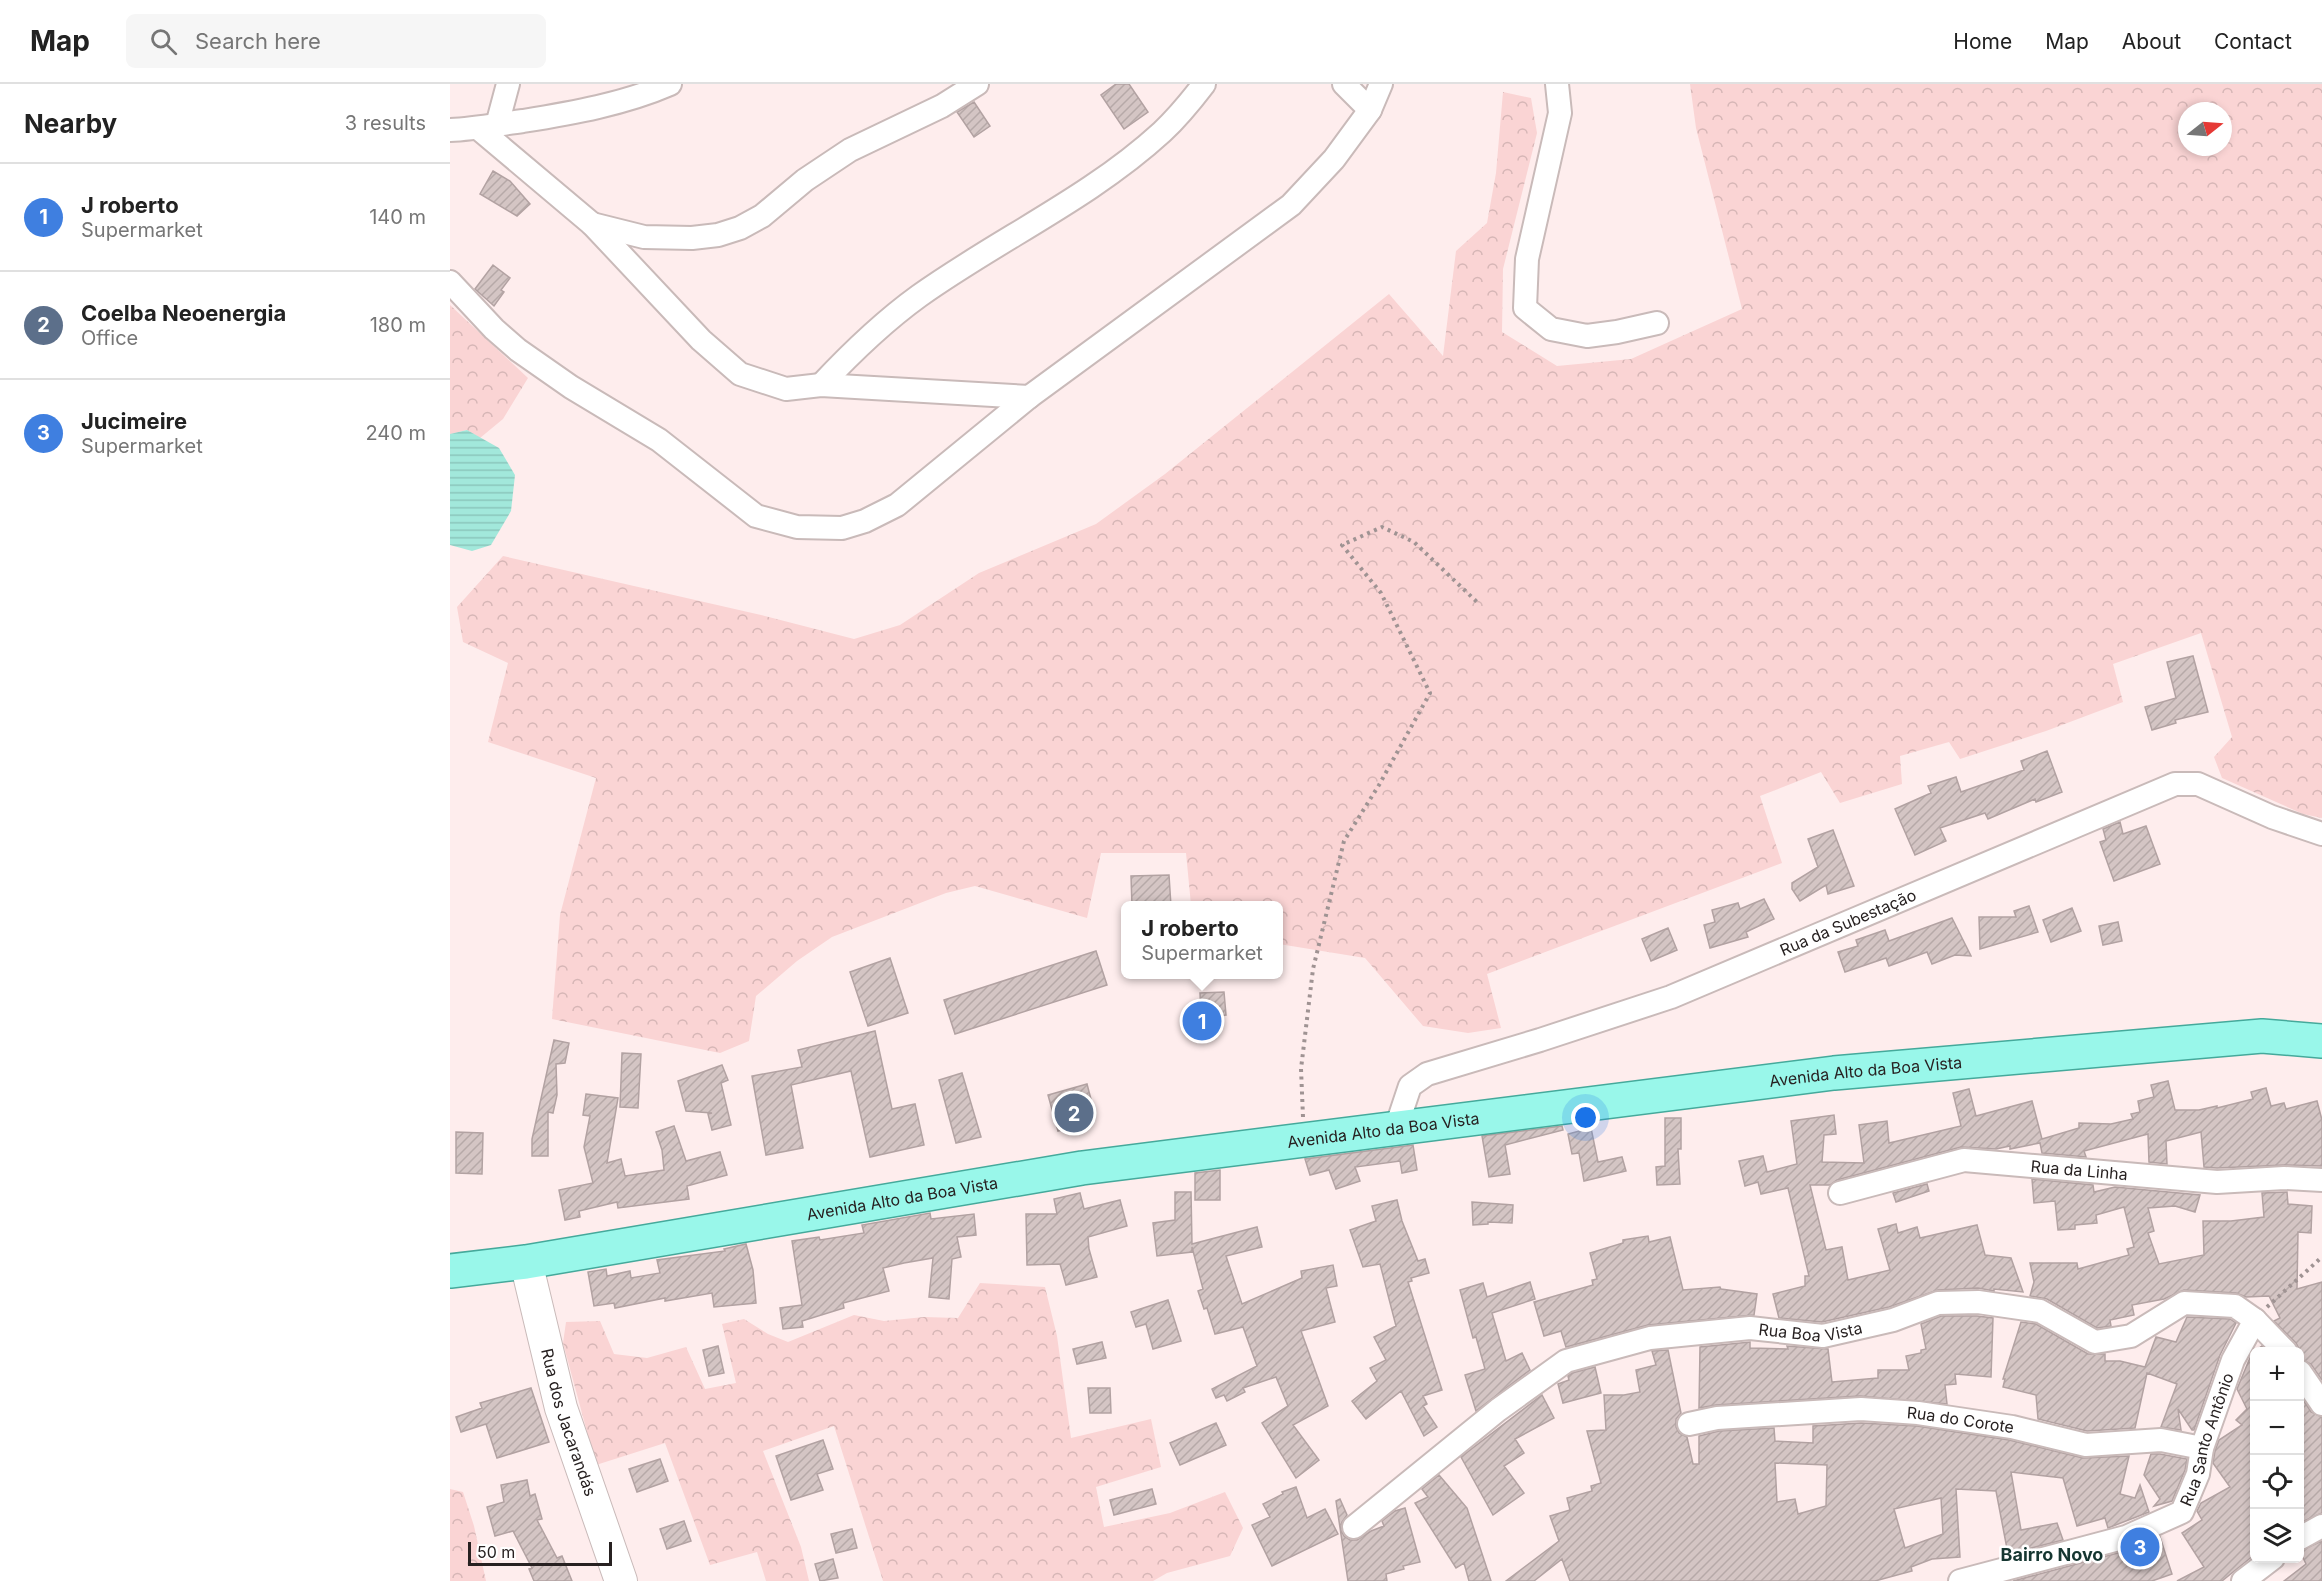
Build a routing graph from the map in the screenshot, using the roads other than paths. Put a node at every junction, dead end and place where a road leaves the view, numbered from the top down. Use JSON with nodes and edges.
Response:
{"nodes":[{"id":1,"x":508,"y":84,"type":"edge"},
{"id":2,"x":670,"y":84,"type":"edge"},
{"id":3,"x":977,"y":84,"type":"edge"},
{"id":4,"x":1204,"y":84,"type":"edge"},
{"id":5,"x":1344,"y":84,"type":"edge"},
{"id":6,"x":1381,"y":84,"type":"edge"},
{"id":7,"x":1557,"y":84,"type":"edge"},
{"id":8,"x":1370,"y":110,"type":"junction"},
{"id":9,"x":488,"y":126,"type":"junction"},
{"id":10,"x":450,"y":130,"type":"edge"},
{"id":11,"x":591,"y":224,"type":"junction"},
{"id":12,"x":450,"y":282,"type":"edge"},
{"id":13,"x":1657,"y":323,"type":"dead end"},
{"id":14,"x":821,"y":385,"type":"junction"},
{"id":15,"x":1029,"y":397,"type":"junction"},
{"id":16,"x":2322,"y":834,"type":"edge"},
{"id":17,"x":2322,"y":1041,"type":"edge"},
{"id":18,"x":1396,"y":1128,"type":"junction"},
{"id":19,"x":2322,"y":1180,"type":"edge"},
{"id":20,"x":1840,"y":1194,"type":"dead end"},
{"id":21,"x":526,"y":1262,"type":"junction"},
{"id":22,"x":450,"y":1271,"type":"edge"},
{"id":23,"x":2255,"y":1320,"type":"junction"},
{"id":24,"x":2281,"y":1347,"type":"edge"},
{"id":25,"x":2304,"y":1378,"type":"edge"},
{"id":26,"x":2322,"y":1404,"type":"edge"},
{"id":27,"x":1689,"y":1424,"type":"dead end"},
{"id":28,"x":2202,"y":1448,"type":"junction"},
{"id":29,"x":2322,"y":1526,"type":"edge"},
{"id":30,"x":1354,"y":1527,"type":"dead end"},
{"id":31,"x":2304,"y":1536,"type":"edge"},
{"id":32,"x":2266,"y":1563,"type":"edge"},
{"id":33,"x":621,"y":1581,"type":"edge"},
{"id":34,"x":1960,"y":1581,"type":"edge"},
{"id":35,"x":2243,"y":1581,"type":"edge"}],
"edges":[{"from":1,"to":9,"type":"street"},
{"from":2,"to":9,"type":"street"},
{"from":3,"to":11,"type":"street"},
{"from":4,"to":14,"type":"street"},
{"from":5,"to":8,"type":"street"},
{"from":6,"to":8,"type":"street"},
{"from":7,"to":13,"type":"street"},
{"from":8,"to":15,"type":"street"},
{"from":9,"to":10,"type":"street"},
{"from":9,"to":11,"type":"street"},
{"from":11,"to":14,"type":"street"},
{"from":12,"to":15,"type":"street"},
{"from":14,"to":15,"type":"street"},
{"from":16,"to":18,"type":"street","name":"Rua da Subestação"},
{"from":17,"to":18,"type":"main road","name":"Avenida Alto da Boa Vista"},
{"from":18,"to":21,"type":"main road","name":"Avenida Alto da Boa Vista"},
{"from":19,"to":20,"type":"street","name":"Rua da Linha"},
{"from":21,"to":22,"type":"main road","name":"Avenida Alto da Boa Vista"},
{"from":21,"to":33,"type":"street","name":"Rua dos Jacarandás"},
{"from":23,"to":24,"type":"street","name":"Rua Boa Vista"},
{"from":23,"to":28,"type":"street","name":"Rua Santo Antônio"},
{"from":23,"to":30,"type":"street","name":"Rua Boa Vista"},
{"from":25,"to":26,"type":"street"},
{"from":27,"to":28,"type":"street","name":"Rua do Corote"},
{"from":28,"to":34,"type":"street","name":"Rua Santo Antônio"},
{"from":29,"to":31,"type":"street"},
{"from":32,"to":35,"type":"street"}]}
